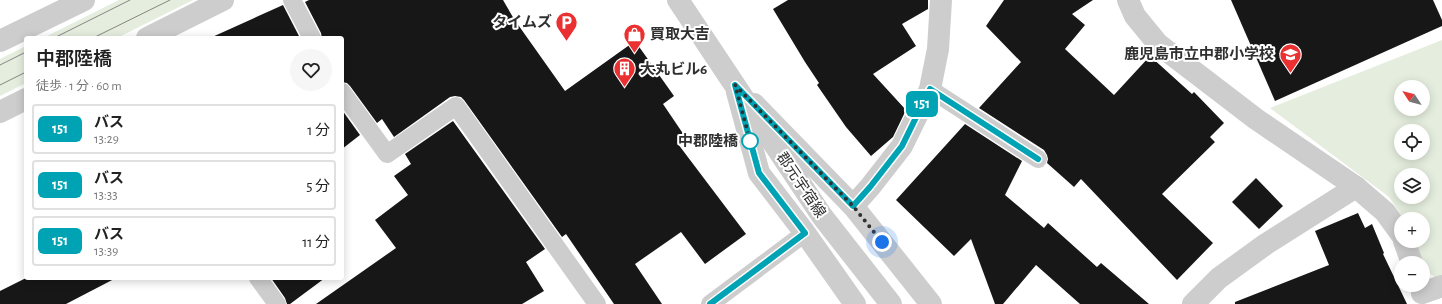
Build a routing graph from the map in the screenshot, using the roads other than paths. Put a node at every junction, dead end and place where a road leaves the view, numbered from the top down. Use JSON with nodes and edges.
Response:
{"nodes":[{"id":1,"x":84,"y":0,"type":"edge"},
{"id":2,"x":223,"y":0,"type":"edge"},
{"id":3,"x":292,"y":0,"type":"edge"},
{"id":4,"x":678,"y":0,"type":"edge"},
{"id":5,"x":941,"y":0,"type":"edge"},
{"id":6,"x":1128,"y":0,"type":"edge"},
{"id":7,"x":151,"y":36,"type":"edge"},
{"id":8,"x":311,"y":36,"type":"edge"},
{"id":9,"x":0,"y":40,"type":"edge"},
{"id":10,"x":735,"y":85,"type":"junction"},
{"id":11,"x":930,"y":89,"type":"junction"},
{"id":12,"x":344,"y":95,"type":"edge"},
{"id":13,"x":24,"y":100,"type":"edge"},
{"id":14,"x":0,"y":112,"type":"edge"},
{"id":15,"x":1038,"y":159,"type":"dead end"},
{"id":16,"x":1356,"y":187,"type":"junction"},
{"id":17,"x":853,"y":206,"type":"junction"},
{"id":18,"x":1394,"y":224,"type":"edge"},
{"id":19,"x":805,"y":233,"type":"junction"},
{"id":20,"x":260,"y":280,"type":"edge"},
{"id":21,"x":278,"y":304,"type":"edge"},
{"id":22,"x":597,"y":304,"type":"edge"},
{"id":23,"x":710,"y":304,"type":"edge"},
{"id":24,"x":855,"y":304,"type":"edge"},
{"id":25,"x":891,"y":304,"type":"edge"},
{"id":26,"x":931,"y":304,"type":"edge"},
{"id":27,"x":1193,"y":304,"type":"edge"}],
"edges":[{"from":1,"to":9,"type":"street"},
{"from":2,"to":7,"type":"street"},
{"from":3,"to":8,"type":"lane"},
{"from":4,"to":10,"type":"street","name":"郡元宇宿線"},
{"from":5,"to":11,"type":"street"},
{"from":6,"to":16,"type":"street"},
{"from":10,"to":17,"type":"street"},
{"from":10,"to":19,"type":"street"},
{"from":10,"to":25,"type":"street","name":"郡元宇宿線"},
{"from":11,"to":15,"type":"lane"},
{"from":11,"to":17,"type":"street"},
{"from":12,"to":22,"type":"lane"},
{"from":13,"to":14,"type":"street"},
{"from":16,"to":18,"type":"street"},
{"from":16,"to":27,"type":"street"},
{"from":17,"to":26,"type":"street"},
{"from":19,"to":23,"type":"lane"},
{"from":19,"to":24,"type":"street"},
{"from":20,"to":21,"type":"lane"}]}
